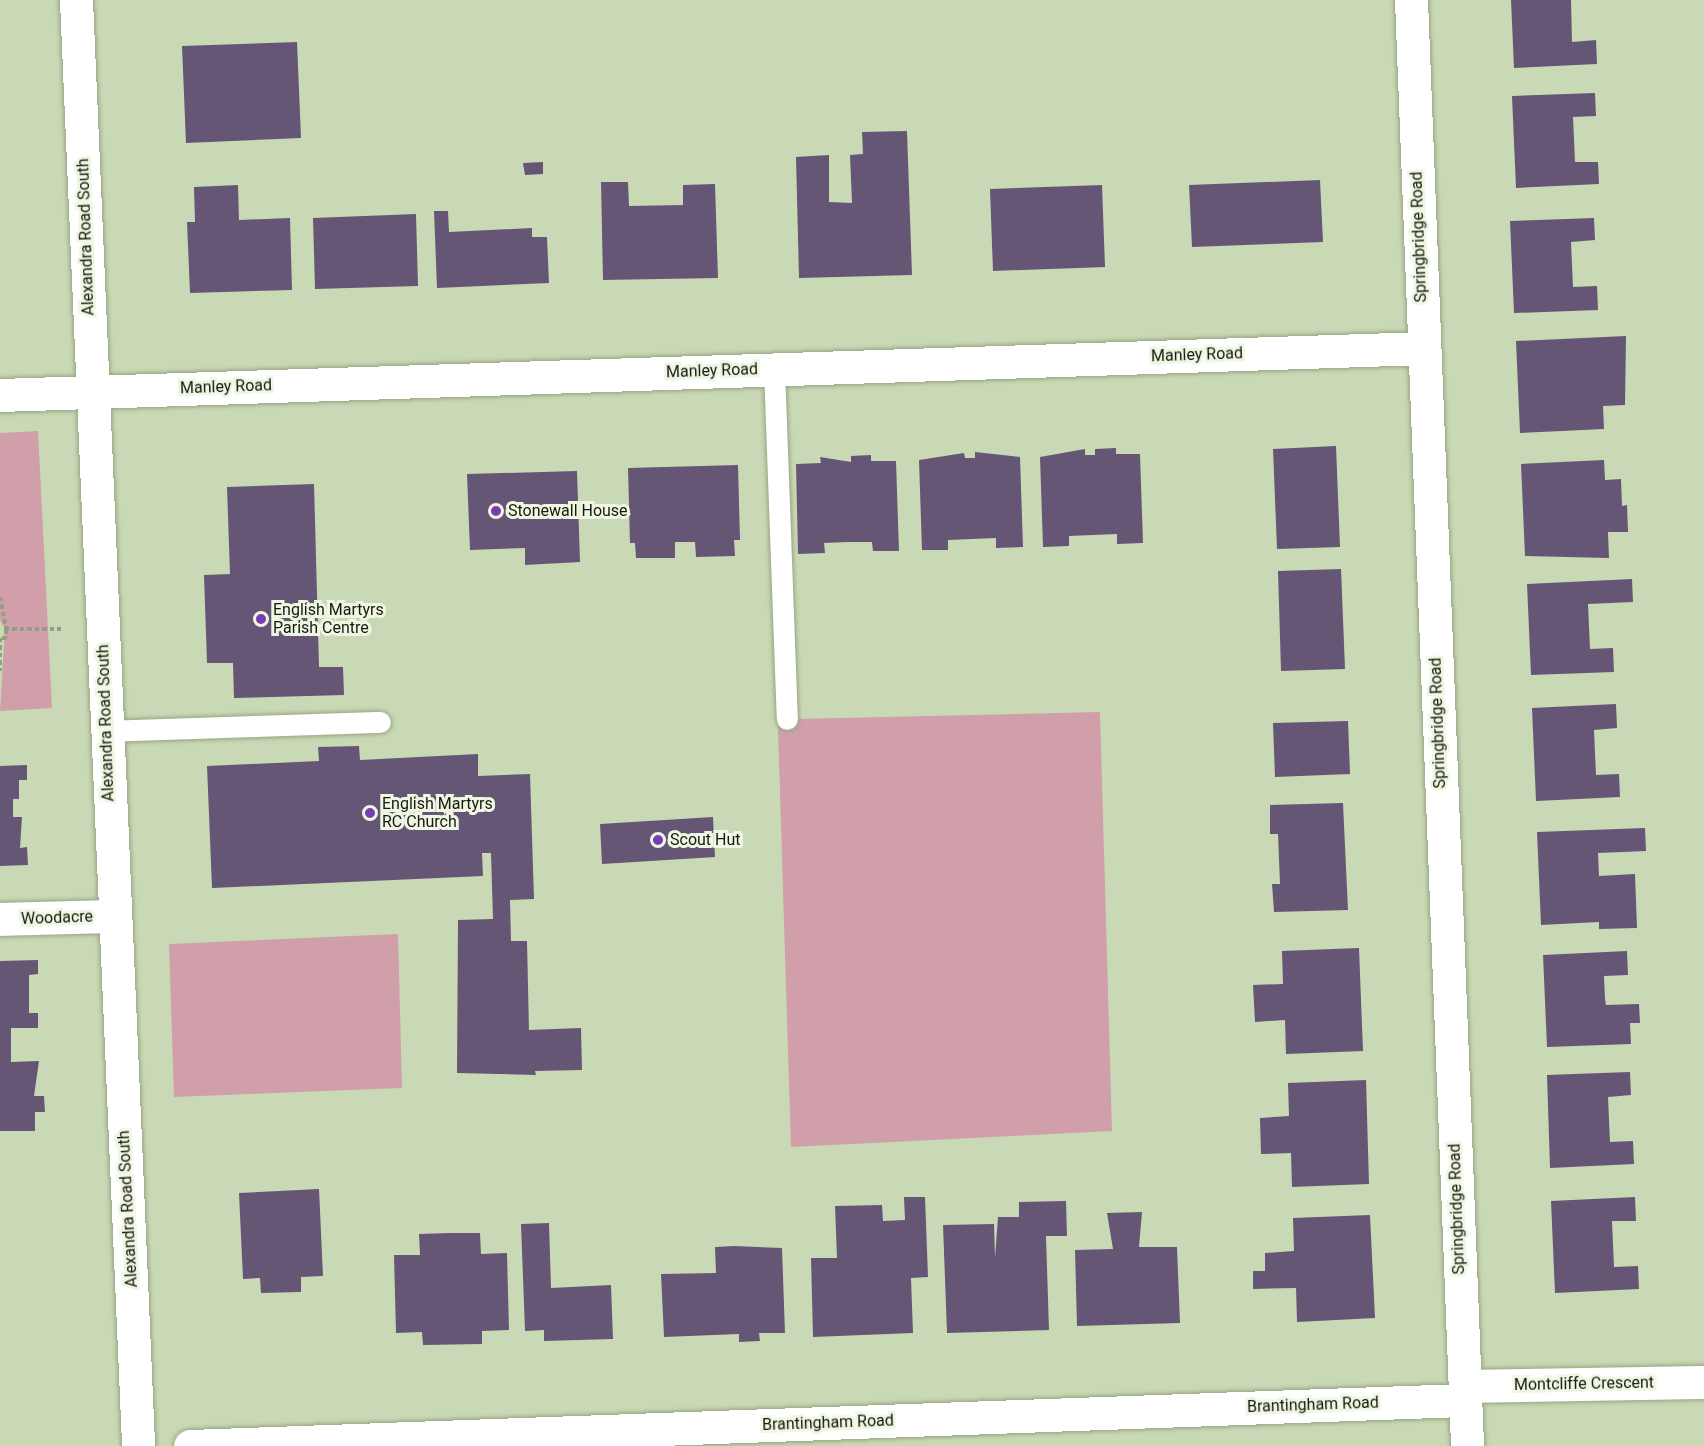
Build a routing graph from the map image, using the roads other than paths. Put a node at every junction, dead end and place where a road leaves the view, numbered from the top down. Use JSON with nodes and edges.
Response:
{"nodes":[{"id":1,"x":76,"y":0,"type":"edge"},
{"id":2,"x":1411,"y":0,"type":"edge"},
{"id":3,"x":1423,"y":348,"type":"junction"},
{"id":4,"x":774,"y":369,"type":"junction"},
{"id":5,"x":92,"y":392,"type":"junction"},
{"id":6,"x":0,"y":395,"type":"edge"},
{"id":7,"x":787,"y":719,"type":"dead end"},
{"id":8,"x":380,"y":722,"type":"dead end"},
{"id":9,"x":106,"y":730,"type":"junction"},
{"id":10,"x":114,"y":916,"type":"junction"},
{"id":11,"x":0,"y":919,"type":"edge"},
{"id":12,"x":1704,"y":1382,"type":"edge"},
{"id":13,"x":1465,"y":1393,"type":"junction"},
{"id":14,"x":138,"y":1446,"type":"edge"},
{"id":15,"x":190,"y":1446,"type":"edge"},
{"id":16,"x":1467,"y":1446,"type":"edge"}],
"edges":[{"from":1,"to":5,"type":"street","name":"Alexandra Road South"},
{"from":2,"to":3,"type":"street","name":"Springbridge Road"},
{"from":3,"to":4,"type":"street","name":"Manley Road"},
{"from":3,"to":13,"type":"street","name":"Springbridge Road"},
{"from":4,"to":5,"type":"street","name":"Manley Road"},
{"from":4,"to":7,"type":"lane"},
{"from":5,"to":6,"type":"street","name":"Manley Road"},
{"from":5,"to":9,"type":"street","name":"Alexandra Road South"},
{"from":8,"to":9,"type":"lane"},
{"from":9,"to":10,"type":"street","name":"Alexandra Road South"},
{"from":10,"to":11,"type":"street","name":"Woodacre"},
{"from":10,"to":14,"type":"street","name":"Alexandra Road South"},
{"from":12,"to":13,"type":"street","name":"Montcliffe Crescent"},
{"from":13,"to":15,"type":"street","name":"Brantingham Road"},
{"from":13,"to":16,"type":"street","name":"Springbridge Road"}]}
